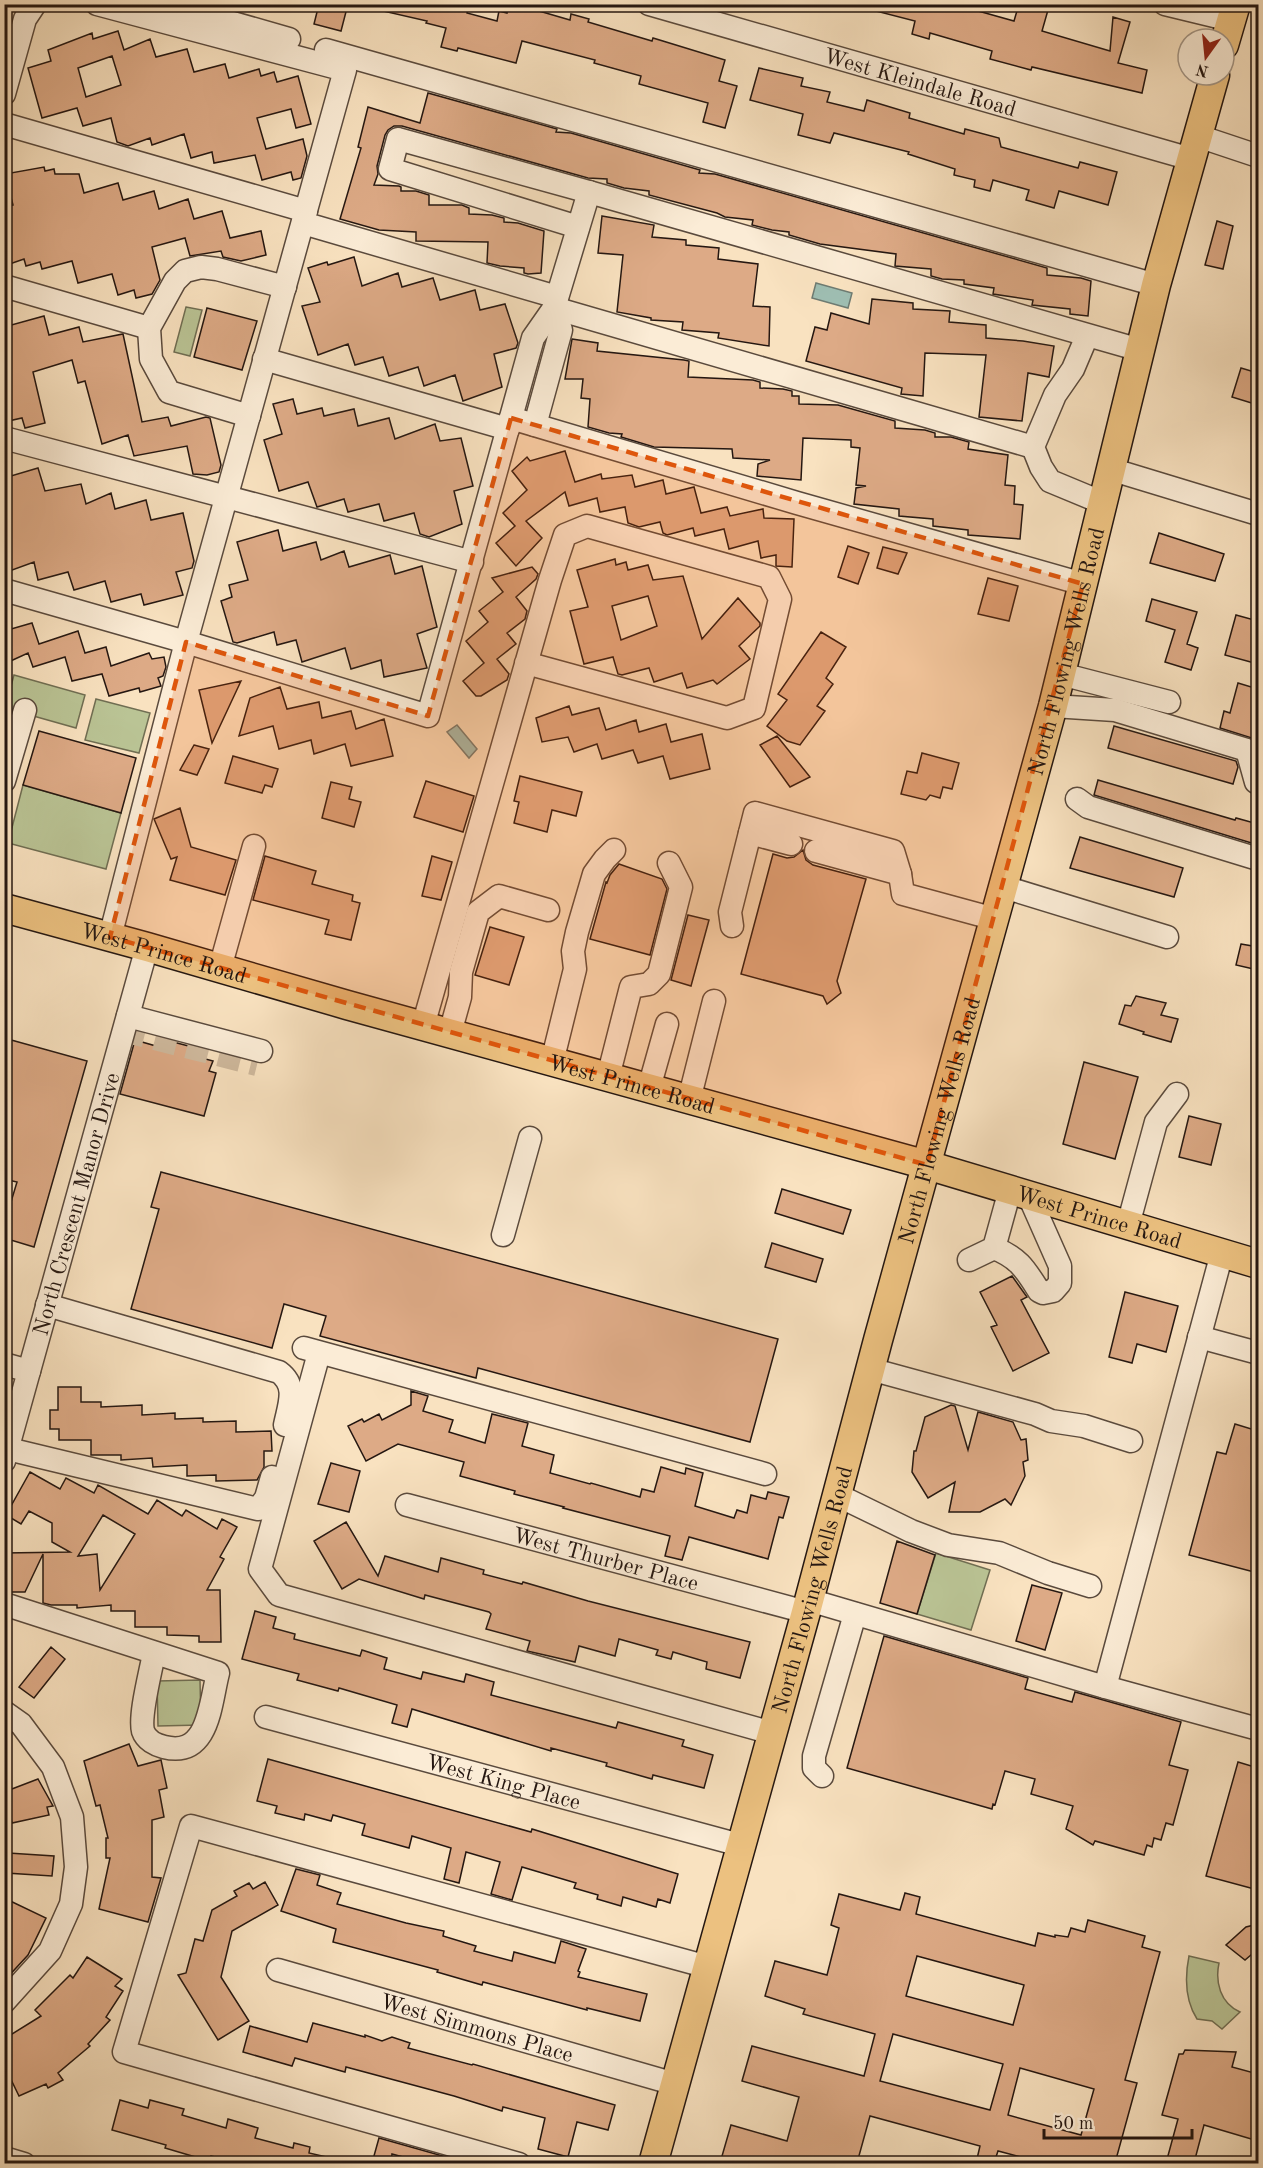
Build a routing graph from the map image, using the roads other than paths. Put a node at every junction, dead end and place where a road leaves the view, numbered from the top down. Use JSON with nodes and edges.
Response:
{"nodes":[{"id":1,"x":35,"y":4,"type":"edge"},
{"id":2,"x":97,"y":4,"type":"edge"},
{"id":3,"x":166,"y":4,"type":"edge"},
{"id":4,"x":649,"y":4,"type":"edge"},
{"id":5,"x":1165,"y":4,"type":"edge"},
{"id":6,"x":1230,"y":23,"type":"edge"},
{"id":7,"x":1212,"y":87,"type":"edge"},
{"id":8,"x":4,"y":94,"type":"edge"},
{"id":9,"x":4,"y":124,"type":"edge"},
{"id":10,"x":1194,"y":147,"type":"junction"},
{"id":11,"x":1258,"y":156,"type":"edge"},
{"id":12,"x":589,"y":192,"type":"junction"},
{"id":13,"x":304,"y":217,"type":"junction"},
{"id":14,"x":578,"y":227,"type":"junction"},
{"id":15,"x":1156,"y":285,"type":"junction"},
{"id":16,"x":4,"y":286,"type":"edge"},
{"id":17,"x":285,"y":287,"type":"junction"},
{"id":18,"x":555,"y":302,"type":"junction"},
{"id":19,"x":149,"y":328,"type":"junction"},
{"id":20,"x":1087,"y":336,"type":"junction"},
{"id":21,"x":1140,"y":350,"type":"junction"},
{"id":22,"x":264,"y":359,"type":"junction"},
{"id":23,"x":249,"y":416,"type":"junction"},
{"id":24,"x":509,"y":423,"type":"junction"},
{"id":25,"x":535,"y":425,"type":"junction"},
{"id":26,"x":4,"y":438,"type":"edge"},
{"id":27,"x":1033,"y":447,"type":"junction"},
{"id":28,"x":1110,"y":469,"type":"junction"},
{"id":29,"x":227,"y":496,"type":"junction"},
{"id":30,"x":1103,"y":503,"type":"junction"},
{"id":31,"x":1258,"y":514,"type":"edge"},
{"id":32,"x":472,"y":562,"type":"junction"},
{"id":33,"x":1083,"y":584,"type":"junction"},
{"id":34,"x":4,"y":590,"type":"edge"},
{"id":35,"x":186,"y":642,"type":"junction"},
{"id":36,"x":526,"y":663,"type":"junction"},
{"id":37,"x":1061,"y":674,"type":"junction"},
{"id":38,"x":1169,"y":702,"type":"dead end"},
{"id":39,"x":1053,"y":706,"type":"junction"},
{"id":40,"x":25,"y":710,"type":"dead end"},
{"id":41,"x":4,"y":781,"type":"edge"},
{"id":42,"x":1256,"y":782,"type":"dead end"},
{"id":43,"x":1077,"y":799,"type":"dead end"},
{"id":44,"x":750,"y":833,"type":"junction"},
{"id":45,"x":791,"y":844,"type":"dead end"},
{"id":46,"x":254,"y":846,"type":"dead end"},
{"id":47,"x":614,"y":850,"type":"dead end"},
{"id":48,"x":816,"y":851,"type":"dead end"},
{"id":49,"x":1258,"y":859,"type":"edge"},
{"id":50,"x":669,"y":863,"type":"dead end"},
{"id":51,"x":901,"y":884,"type":"junction"},
{"id":52,"x":1004,"y":887,"type":"junction"},
{"id":53,"x":4,"y":908,"type":"edge"},
{"id":54,"x":548,"y":910,"type":"dead end"},
{"id":55,"x":995,"y":919,"type":"junction"},
{"id":56,"x":732,"y":926,"type":"dead end"},
{"id":57,"x":110,"y":937,"type":"junction"},
{"id":58,"x":1167,"y":937,"type":"dead end"},
{"id":59,"x":147,"y":947,"type":"junction"},
{"id":60,"x":220,"y":968,"type":"junction"},
{"id":61,"x":714,"y":1001,"type":"dead end"},
{"id":62,"x":128,"y":1016,"type":"junction"},
{"id":63,"x":667,"y":1024,"type":"dead end"},
{"id":64,"x":423,"y":1026,"type":"junction"},
{"id":65,"x":450,"y":1033,"type":"junction"},
{"id":66,"x":261,"y":1051,"type":"dead end"},
{"id":67,"x":552,"y":1062,"type":"junction"},
{"id":68,"x":608,"y":1077,"type":"junction"},
{"id":69,"x":649,"y":1088,"type":"junction"},
{"id":70,"x":1177,"y":1094,"type":"dead end"},
{"id":71,"x":689,"y":1100,"type":"junction"},
{"id":72,"x":530,"y":1138,"type":"dead end"},
{"id":73,"x":927,"y":1166,"type":"junction"},
{"id":74,"x":1020,"y":1193,"type":"junction"},
{"id":75,"x":1128,"y":1225,"type":"junction"},
{"id":76,"x":502,"y":1235,"type":"dead end"},
{"id":77,"x":994,"y":1248,"type":"junction"},
{"id":78,"x":1222,"y":1253,"type":"junction"},
{"id":79,"x":969,"y":1260,"type":"dead end"},
{"id":80,"x":1258,"y":1264,"type":"edge"},
{"id":81,"x":47,"y":1305,"type":"junction"},
{"id":82,"x":1199,"y":1337,"type":"junction"},
{"id":83,"x":1258,"y":1353,"type":"edge"},
{"id":84,"x":4,"y":1364,"type":"edge"},
{"id":85,"x":870,"y":1369,"type":"junction"},
{"id":86,"x":29,"y":1371,"type":"junction"},
{"id":87,"x":1131,"y":1441,"type":"dead end"},
{"id":88,"x":6,"y":1455,"type":"edge"},
{"id":89,"x":765,"y":1474,"type":"dead end"},
{"id":90,"x":837,"y":1495,"type":"junction"},
{"id":91,"x":406,"y":1505,"type":"dead end"},
{"id":92,"x":1090,"y":1586,"type":"dead end"},
{"id":93,"x":4,"y":1604,"type":"edge"},
{"id":94,"x":807,"y":1606,"type":"junction"},
{"id":95,"x":855,"y":1614,"type":"junction"},
{"id":96,"x":154,"y":1653,"type":"junction"},
{"id":97,"x":1105,"y":1688,"type":"junction"},
{"id":98,"x":4,"y":1712,"type":"edge"},
{"id":99,"x":266,"y":1717,"type":"dead end"},
{"id":100,"x":1258,"y":1729,"type":"edge"},
{"id":101,"x":772,"y":1733,"type":"junction"},
{"id":102,"x":822,"y":1776,"type":"dead end"},
{"id":103,"x":740,"y":1845,"type":"junction"},
{"id":104,"x":708,"y":1967,"type":"junction"},
{"id":105,"x":278,"y":1970,"type":"dead end"},
{"id":106,"x":4,"y":2002,"type":"edge"},
{"id":107,"x":675,"y":2084,"type":"junction"},
{"id":108,"x":4,"y":2158,"type":"edge"},
{"id":109,"x":24,"y":2163,"type":"edge"},
{"id":110,"x":519,"y":2163,"type":"edge"},
{"id":111,"x":653,"y":2163,"type":"edge"}],
"edges":[{"from":1,"to":8,"type":"street"},
{"from":2,"to":13,"type":"street"},
{"from":3,"to":15,"type":"street"},
{"from":4,"to":10,"type":"street","name":"West Kleindale Road"},
{"from":5,"to":6,"type":"street"},
{"from":7,"to":10,"type":"main road","name":"North Flowing Wells Road"},
{"from":9,"to":13,"type":"street"},
{"from":10,"to":11,"type":"street","name":"West Kleindale Road"},
{"from":10,"to":15,"type":"main road","name":"North Flowing Wells Road"},
{"from":12,"to":14,"type":"street"},
{"from":12,"to":14,"type":"street"},
{"from":12,"to":20,"type":"street"},
{"from":13,"to":17,"type":"street"},
{"from":13,"to":18,"type":"street"},
{"from":14,"to":18,"type":"street"},
{"from":15,"to":21,"type":"main road","name":"North Flowing Wells Road"},
{"from":16,"to":19,"type":"street"},
{"from":17,"to":19,"type":"street"},
{"from":17,"to":22,"type":"street"},
{"from":18,"to":24,"type":"street"},
{"from":18,"to":25,"type":"street"},
{"from":18,"to":27,"type":"street"},
{"from":19,"to":23,"type":"street"},
{"from":20,"to":21,"type":"street"},
{"from":20,"to":27,"type":"street"},
{"from":21,"to":28,"type":"main road","name":"North Flowing Wells Road"},
{"from":22,"to":23,"type":"street"},
{"from":22,"to":24,"type":"street"},
{"from":23,"to":29,"type":"street"},
{"from":24,"to":25,"type":"street"},
{"from":24,"to":32,"type":"street"},
{"from":25,"to":33,"type":"street"},
{"from":26,"to":29,"type":"street"},
{"from":27,"to":30,"type":"street"},
{"from":28,"to":30,"type":"main road","name":"North Flowing Wells Road"},
{"from":28,"to":31,"type":"street"},
{"from":29,"to":32,"type":"street"},
{"from":29,"to":35,"type":"street"},
{"from":30,"to":33,"type":"main road","name":"North Flowing Wells Road"},
{"from":32,"to":35,"type":"street"},
{"from":33,"to":37,"type":"main road","name":"North Flowing Wells Road"},
{"from":34,"to":35,"type":"street"},
{"from":35,"to":57,"type":"street"},
{"from":36,"to":36,"type":"street"},
{"from":36,"to":64,"type":"street"},
{"from":37,"to":38,"type":"street"},
{"from":37,"to":39,"type":"main road","name":"North Flowing Wells Road"},
{"from":39,"to":42,"type":"street"},
{"from":39,"to":52,"type":"main road","name":"North Flowing Wells Road"},
{"from":40,"to":41,"type":"street"},
{"from":43,"to":49,"type":"street"},
{"from":44,"to":45,"type":"street"},
{"from":44,"to":51,"type":"street"},
{"from":44,"to":56,"type":"street"},
{"from":46,"to":60,"type":"street"},
{"from":47,"to":67,"type":"street"},
{"from":48,"to":51,"type":"street"},
{"from":50,"to":68,"type":"street"},
{"from":51,"to":55,"type":"street"},
{"from":52,"to":55,"type":"main road","name":"North Flowing Wells Road"},
{"from":52,"to":58,"type":"street"},
{"from":53,"to":57,"type":"main road","name":"West Prince Road"},
{"from":54,"to":65,"type":"street"},
{"from":55,"to":73,"type":"main road","name":"North Flowing Wells Road"},
{"from":57,"to":59,"type":"main road","name":"West Prince Road"},
{"from":59,"to":60,"type":"main road","name":"West Prince Road"},
{"from":59,"to":62,"type":"street","name":"North Crescent Manor Drive"},
{"from":60,"to":64,"type":"main road","name":"West Prince Road"},
{"from":61,"to":71,"type":"street"},
{"from":62,"to":66,"type":"street"},
{"from":62,"to":81,"type":"street","name":"North Crescent Manor Drive"},
{"from":63,"to":69,"type":"street"},
{"from":64,"to":65,"type":"main road","name":"West Prince Road"},
{"from":65,"to":67,"type":"main road","name":"West Prince Road"},
{"from":67,"to":68,"type":"main road","name":"West Prince Road"},
{"from":68,"to":69,"type":"main road","name":"West Prince Road"},
{"from":69,"to":71,"type":"main road","name":"West Prince Road"},
{"from":70,"to":75,"type":"street"},
{"from":71,"to":73,"type":"main road","name":"West Prince Road"},
{"from":72,"to":76,"type":"street"},
{"from":73,"to":74,"type":"main road","name":"West Prince Road"},
{"from":73,"to":85,"type":"main road","name":"North Flowing Wells Road"},
{"from":74,"to":75,"type":"main road","name":"West Prince Road"},
{"from":74,"to":77,"type":"street"},
{"from":74,"to":77,"type":"street"},
{"from":75,"to":78,"type":"main road","name":"West Prince Road"},
{"from":77,"to":79,"type":"street"},
{"from":78,"to":80,"type":"main road","name":"West Prince Road"},
{"from":78,"to":82,"type":"street"},
{"from":81,"to":86,"type":"street","name":"North Crescent Manor Drive"},
{"from":81,"to":88,"type":"street"},
{"from":82,"to":83,"type":"street"},
{"from":82,"to":97,"type":"street"},
{"from":84,"to":86,"type":"street"},
{"from":85,"to":87,"type":"street"},
{"from":85,"to":90,"type":"main road","name":"North Flowing Wells Road"},
{"from":86,"to":88,"type":"street","name":"North Crescent Manor Drive"},
{"from":89,"to":101,"type":"street"},
{"from":90,"to":92,"type":"street"},
{"from":90,"to":94,"type":"main road","name":"North Flowing Wells Road"},
{"from":91,"to":94,"type":"street","name":"West Thurber Place"},
{"from":93,"to":96,"type":"street"},
{"from":94,"to":95,"type":"street","name":"West Thurber Place"},
{"from":94,"to":101,"type":"main road","name":"North Flowing Wells Road"},
{"from":95,"to":97,"type":"street","name":"West Thurber Place"},
{"from":95,"to":102,"type":"street"},
{"from":96,"to":96,"type":"street"},
{"from":97,"to":100,"type":"street","name":"West Thurber Place"},
{"from":98,"to":106,"type":"street"},
{"from":99,"to":103,"type":"street","name":"West King Place"},
{"from":101,"to":103,"type":"main road","name":"North Flowing Wells Road"},
{"from":103,"to":104,"type":"main road","name":"North Flowing Wells Road"},
{"from":104,"to":107,"type":"main road","name":"North Flowing Wells Road"},
{"from":104,"to":110,"type":"street"},
{"from":105,"to":107,"type":"street","name":"West Simmons Place"},
{"from":107,"to":111,"type":"main road","name":"North Flowing Wells Road"},
{"from":108,"to":109,"type":"street"}]}
